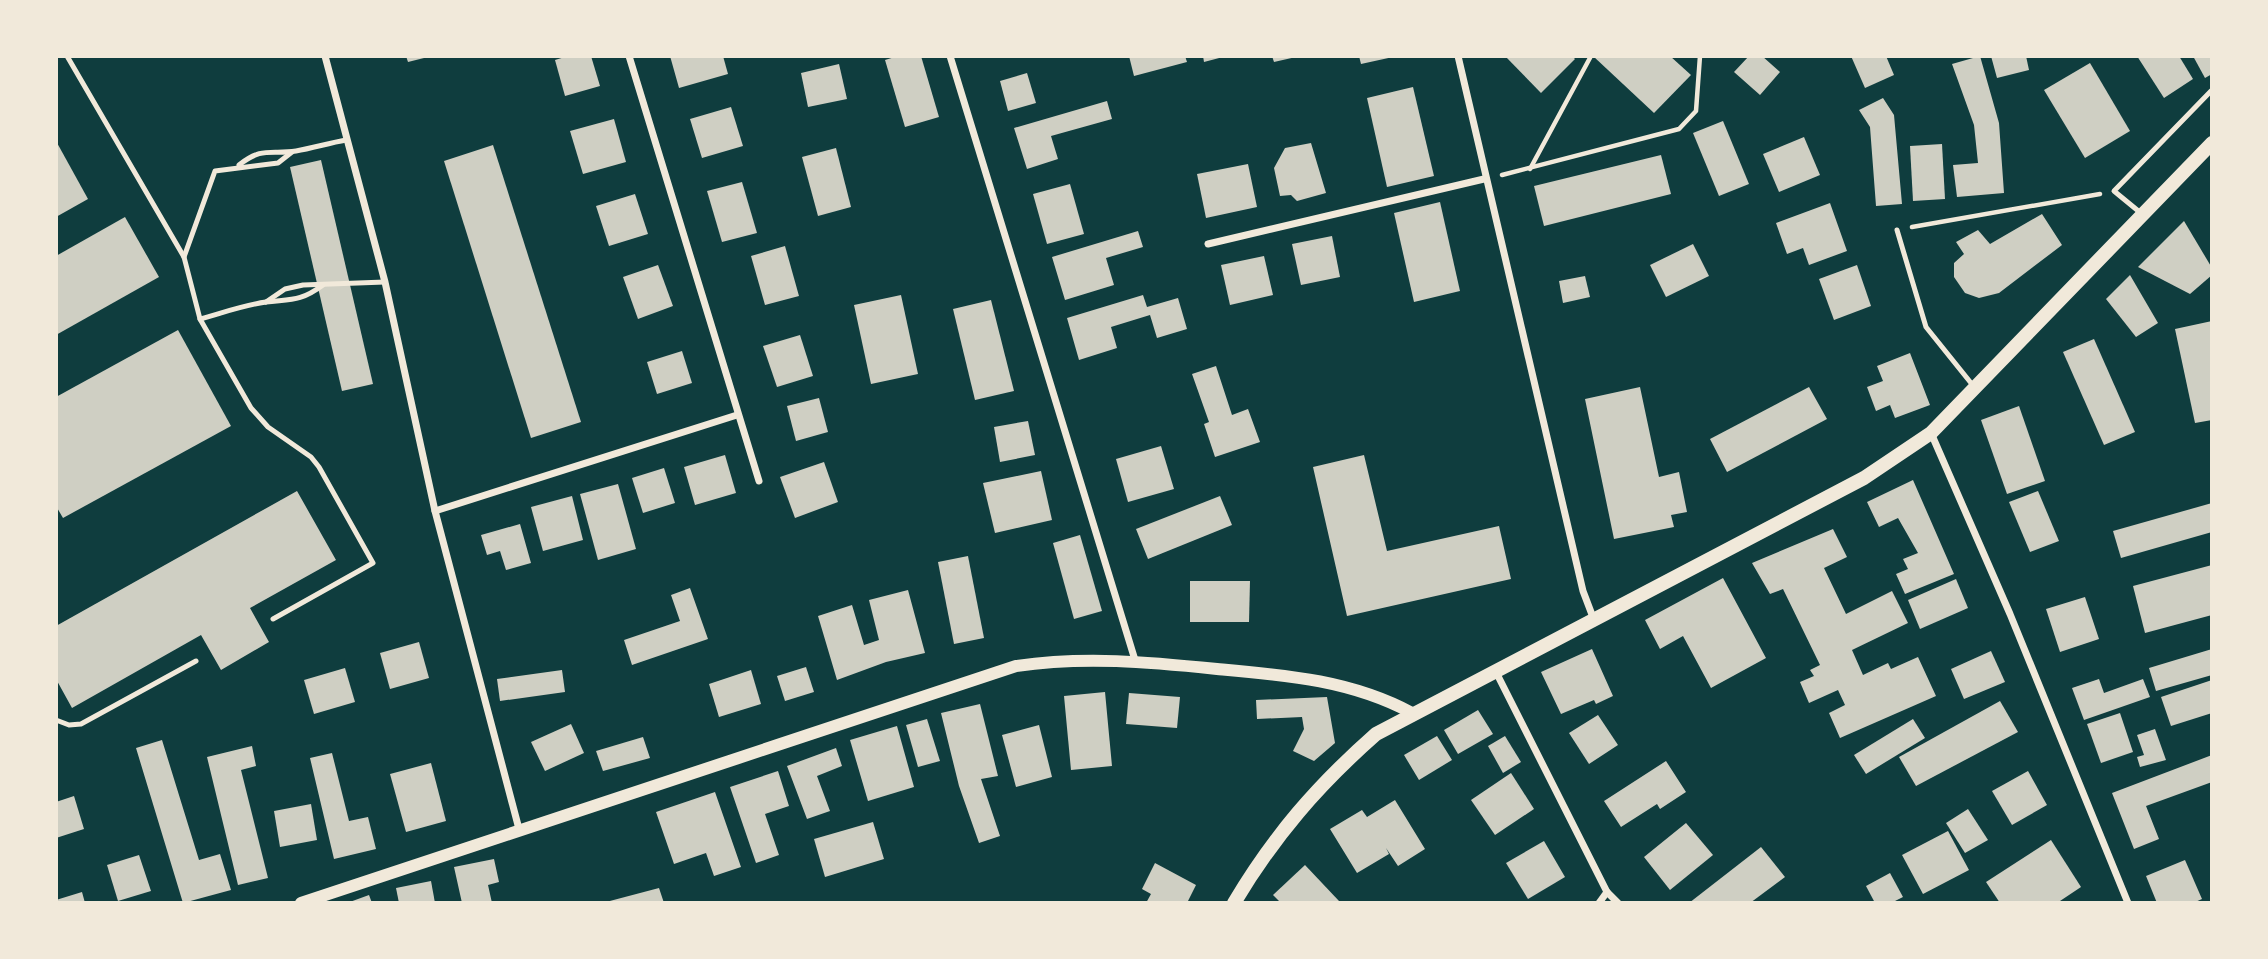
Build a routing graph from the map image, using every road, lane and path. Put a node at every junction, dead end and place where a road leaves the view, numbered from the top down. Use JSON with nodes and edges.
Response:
{"nodes":[{"id":1,"x":67,"y":56,"type":"edge"},
{"id":2,"x":325,"y":56,"type":"edge"},
{"id":3,"x":629,"y":56,"type":"edge"},
{"id":4,"x":950,"y":56,"type":"edge"},
{"id":5,"x":1458,"y":56,"type":"edge"},
{"id":6,"x":1591,"y":56,"type":"edge"},
{"id":7,"x":1700,"y":56,"type":"edge"},
{"id":8,"x":2211,"y":91,"type":"edge"},
{"id":9,"x":346,"y":140,"type":"junction"},
{"id":10,"x":2212,"y":143,"type":"edge"},
{"id":11,"x":292,"y":152,"type":"junction"},
{"id":12,"x":239,"y":165,"type":"junction"},
{"id":13,"x":1530,"y":169,"type":"junction"},
{"id":14,"x":1484,"y":178,"type":"junction"},
{"id":15,"x":2115,"y":191,"type":"junction"},
{"id":16,"x":2143,"y":215,"type":"junction"},
{"id":17,"x":1897,"y":230,"type":"joint"},
{"id":18,"x":1208,"y":244,"type":"dead end"},
{"id":19,"x":184,"y":257,"type":"junction"},
{"id":20,"x":385,"y":282,"type":"junction"},
{"id":21,"x":323,"y":285,"type":"junction"},
{"id":22,"x":266,"y":302,"type":"junction"},
{"id":23,"x":200,"y":319,"type":"junction"},
{"id":24,"x":1975,"y":388,"type":"junction"},
{"id":25,"x":737,"y":415,"type":"junction"},
{"id":26,"x":1931,"y":433,"type":"junction"},
{"id":27,"x":759,"y":481,"type":"dead end"},
{"id":28,"x":435,"y":511,"type":"junction"},
{"id":29,"x":272,"y":619,"type":"dead end"},
{"id":30,"x":1594,"y":620,"type":"junction"},
{"id":31,"x":1135,"y":660,"type":"junction"},
{"id":32,"x":196,"y":661,"type":"dead end"},
{"id":33,"x":1497,"y":674,"type":"junction"},
{"id":34,"x":1412,"y":713,"type":"junction"},
{"id":35,"x":56,"y":720,"type":"edge"},
{"id":36,"x":519,"y":829,"type":"junction"},
{"id":37,"x":1607,"y":892,"type":"junction"},
{"id":38,"x":301,"y":903,"type":"edge"},
{"id":39,"x":1234,"y":903,"type":"edge"},
{"id":40,"x":1599,"y":903,"type":"edge"},
{"id":41,"x":1618,"y":903,"type":"edge"},
{"id":42,"x":2128,"y":903,"type":"edge"}],
"edges":[{"from":1,"to":19,"type":"lane"},
{"from":2,"to":9,"type":"street"},
{"from":3,"to":25,"type":"street"},
{"from":4,"to":31,"type":"street"},
{"from":5,"to":14,"type":"street"},
{"from":6,"to":13,"type":"path"},
{"from":7,"to":13,"type":"path"},
{"from":8,"to":15,"type":"lane"},
{"from":9,"to":11,"type":"lane"},
{"from":9,"to":20,"type":"street"},
{"from":10,"to":16,"type":"main road"},
{"from":11,"to":12,"type":"lane"},
{"from":11,"to":12,"type":"lane"},
{"from":12,"to":19,"type":"lane"},
{"from":13,"to":14,"type":"path"},
{"from":14,"to":18,"type":"street"},
{"from":14,"to":30,"type":"street"},
{"from":15,"to":16,"type":"lane"},
{"from":15,"to":17,"type":"path"},
{"from":16,"to":24,"type":"main road"},
{"from":17,"to":24,"type":"lane"},
{"from":19,"to":23,"type":"lane"},
{"from":20,"to":21,"type":"lane"},
{"from":20,"to":28,"type":"street"},
{"from":21,"to":22,"type":"lane"},
{"from":21,"to":22,"type":"lane"},
{"from":22,"to":23,"type":"lane"},
{"from":23,"to":29,"type":"lane"},
{"from":24,"to":26,"type":"main road"},
{"from":25,"to":27,"type":"street"},
{"from":25,"to":28,"type":"street"},
{"from":26,"to":30,"type":"main road"},
{"from":26,"to":42,"type":"street"},
{"from":28,"to":36,"type":"street"},
{"from":30,"to":33,"type":"main road"},
{"from":31,"to":34,"type":"street"},
{"from":31,"to":36,"type":"street"},
{"from":32,"to":35,"type":"lane"},
{"from":33,"to":34,"type":"main road"},
{"from":33,"to":37,"type":"street"},
{"from":34,"to":39,"type":"main road"},
{"from":36,"to":38,"type":"street"},
{"from":37,"to":40,"type":"street"},
{"from":37,"to":41,"type":"street"}]}
